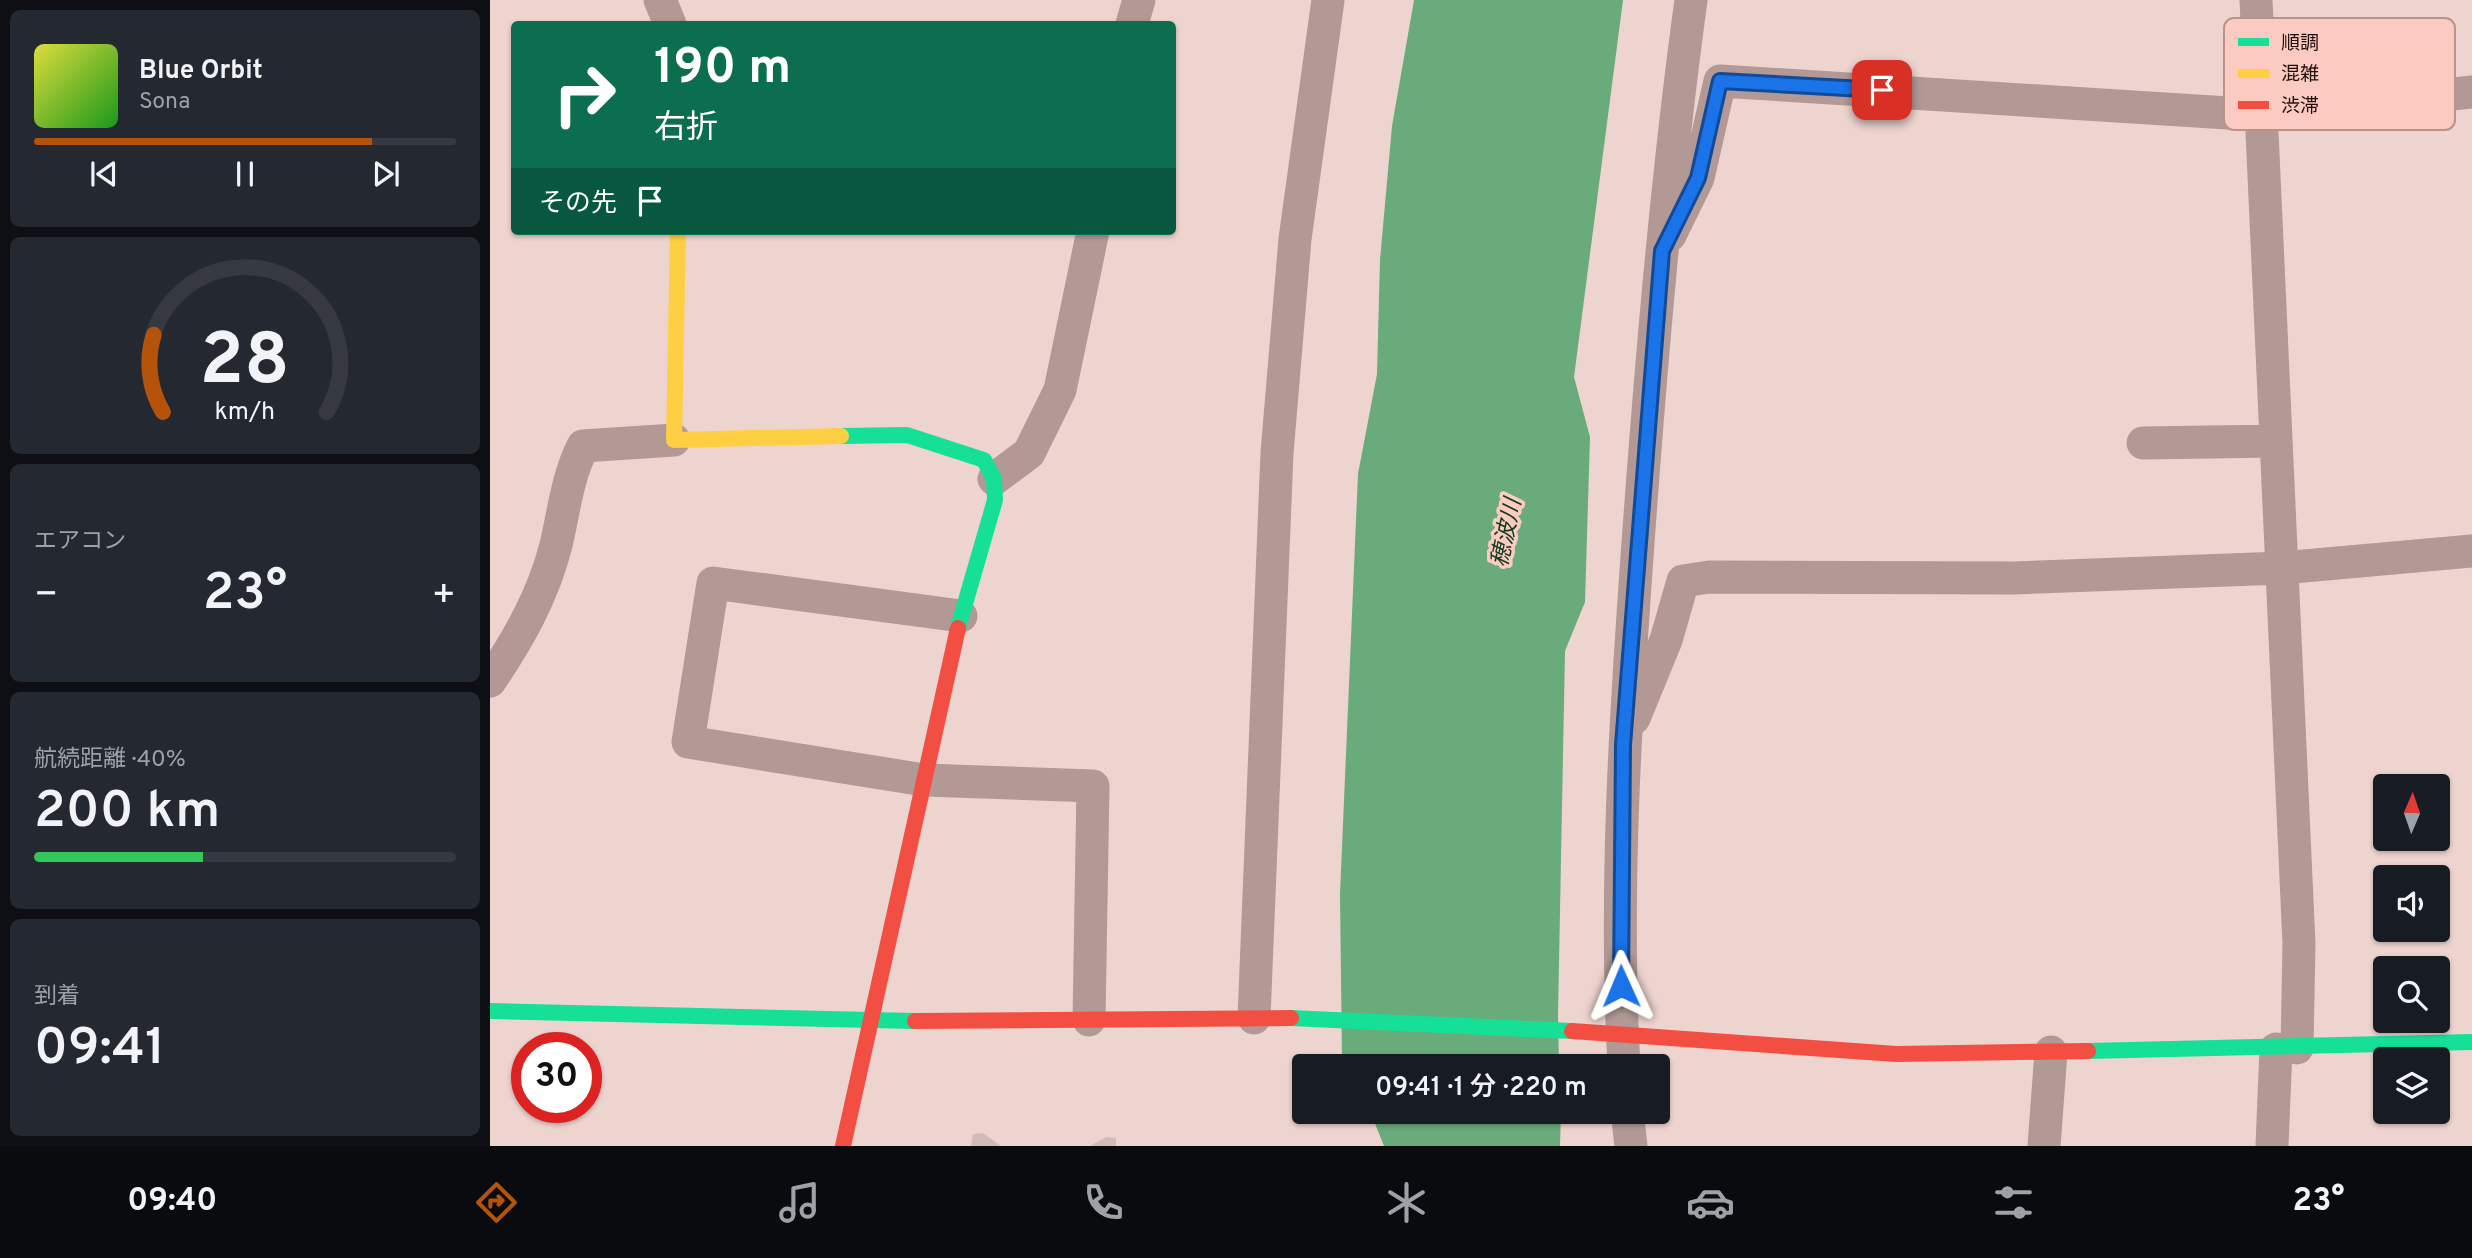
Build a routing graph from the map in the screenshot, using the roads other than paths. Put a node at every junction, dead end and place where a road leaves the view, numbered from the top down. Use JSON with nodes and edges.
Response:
{"nodes":[{"id":1,"x":660,"y":0,"type":"edge"},
{"id":2,"x":1139,"y":0,"type":"edge"},
{"id":3,"x":1328,"y":0,"type":"edge"},
{"id":4,"x":1691,"y":0,"type":"edge"},
{"id":5,"x":2256,"y":0,"type":"edge"},
{"id":6,"x":2257,"y":18,"type":"edge"},
{"id":7,"x":669,"y":21,"type":"edge"},
{"id":8,"x":1133,"y":21,"type":"edge"},
{"id":9,"x":2224,"y":113,"type":"edge"},
{"id":10,"x":2261,"y":130,"type":"edge"},
{"id":11,"x":678,"y":235,"type":"edge"},
{"id":12,"x":1092,"y":235,"type":"edge"},
{"id":13,"x":1662,"y":251,"type":"junction"},
{"id":14,"x":674,"y":440,"type":"junction"},
{"id":15,"x":2276,"y":441,"type":"junction"},
{"id":16,"x":2143,"y":443,"type":"dead end"},
{"id":17,"x":994,"y":479,"type":"junction"},
{"id":18,"x":2472,"y":551,"type":"edge"},
{"id":19,"x":2282,"y":568,"type":"junction"},
{"id":20,"x":961,"y":615,"type":"junction"},
{"id":21,"x":490,"y":681,"type":"edge"},
{"id":22,"x":1623,"y":745,"type":"junction"},
{"id":23,"x":923,"y":780,"type":"junction"},
{"id":24,"x":490,"y":1011,"type":"edge"},
{"id":25,"x":1262,"y":1018,"type":"junction"},
{"id":26,"x":1089,"y":1020,"type":"junction"},
{"id":27,"x":873,"y":1022,"type":"junction"},
{"id":28,"x":2472,"y":1042,"type":"edge"},
{"id":29,"x":1614,"y":1044,"type":"edge"},
{"id":30,"x":2287,"y":1049,"type":"junction"},
{"id":31,"x":2051,"y":1052,"type":"junction"},
{"id":32,"x":1629,"y":1124,"type":"edge"},
{"id":33,"x":843,"y":1146,"type":"edge"},
{"id":34,"x":1632,"y":1146,"type":"edge"},
{"id":35,"x":2044,"y":1146,"type":"edge"},
{"id":36,"x":2272,"y":1146,"type":"edge"}],
"edges":[{"from":1,"to":7,"type":"street"},
{"from":2,"to":8,"type":"street"},
{"from":3,"to":25,"type":"street"},
{"from":4,"to":13,"type":"street"},
{"from":5,"to":6,"type":"street"},
{"from":9,"to":13,"type":"street"},
{"from":10,"to":15,"type":"street"},
{"from":11,"to":14,"type":"street"},
{"from":12,"to":17,"type":"street"},
{"from":13,"to":22,"type":"street"},
{"from":14,"to":17,"type":"street"},
{"from":14,"to":21,"type":"street"},
{"from":15,"to":16,"type":"street"},
{"from":15,"to":19,"type":"street"},
{"from":17,"to":20,"type":"street"},
{"from":18,"to":19,"type":"street"},
{"from":19,"to":22,"type":"street"},
{"from":19,"to":30,"type":"street"},
{"from":20,"to":23,"type":"street"},
{"from":20,"to":23,"type":"street"},
{"from":22,"to":29,"type":"street"},
{"from":23,"to":26,"type":"street"},
{"from":23,"to":27,"type":"street"},
{"from":24,"to":27,"type":"street"},
{"from":25,"to":26,"type":"street"},
{"from":25,"to":29,"type":"street"},
{"from":26,"to":27,"type":"street"},
{"from":27,"to":33,"type":"street"},
{"from":28,"to":30,"type":"street"},
{"from":29,"to":31,"type":"street"},
{"from":30,"to":31,"type":"street"},
{"from":30,"to":36,"type":"street"},
{"from":31,"to":35,"type":"street"},
{"from":32,"to":34,"type":"street"}]}
